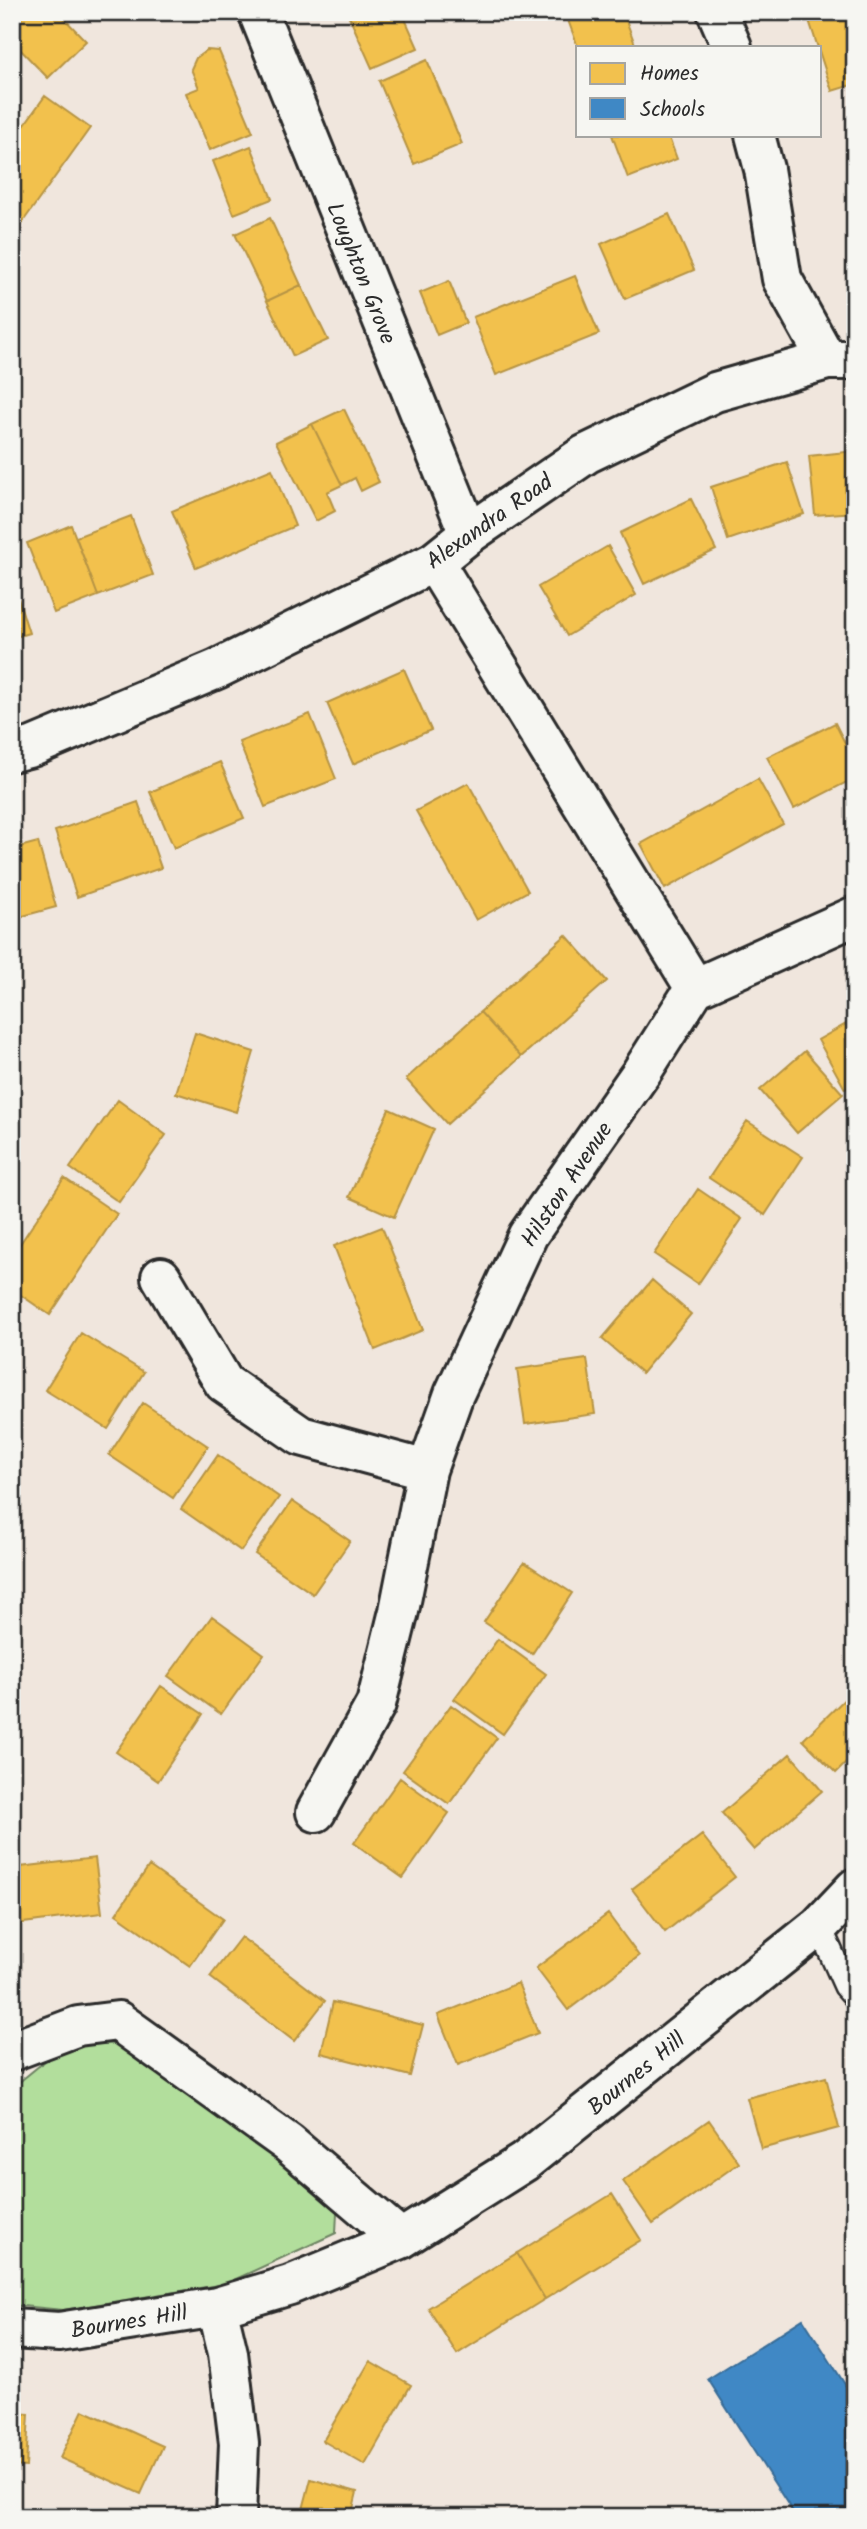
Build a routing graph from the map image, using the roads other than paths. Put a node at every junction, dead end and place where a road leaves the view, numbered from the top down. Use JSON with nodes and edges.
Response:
{"nodes":[{"id":1,"x":258,"y":12,"type":"edge"},
{"id":2,"x":717,"y":12,"type":"edge"},
{"id":3,"x":732,"y":46,"type":"edge"},
{"id":4,"x":755,"y":136,"type":"edge"},
{"id":5,"x":841,"y":360,"type":"edge"},
{"id":6,"x":469,"y":534,"type":"junction"},
{"id":7,"x":434,"y":562,"type":"junction"},
{"id":8,"x":12,"y":752,"type":"edge"},
{"id":9,"x":855,"y":916,"type":"edge"},
{"id":10,"x":695,"y":988,"type":"junction"},
{"id":11,"x":161,"y":1278,"type":"dead end"},
{"id":12,"x":427,"y":1470,"type":"junction"},
{"id":13,"x":316,"y":1812,"type":"dead end"},
{"id":14,"x":855,"y":1888,"type":"edge"},
{"id":15,"x":819,"y":1926,"type":"junction"},
{"id":16,"x":855,"y":1996,"type":"edge"},
{"id":17,"x":12,"y":2051,"type":"edge"},
{"id":18,"x":401,"y":2239,"type":"junction"},
{"id":19,"x":217,"y":2307,"type":"junction"},
{"id":20,"x":12,"y":2329,"type":"edge"},
{"id":21,"x":236,"y":2517,"type":"edge"}],
"edges":[{"from":1,"to":6,"type":"street","name":"Loughton Grove"},
{"from":2,"to":3,"type":"street"},
{"from":4,"to":5,"type":"street"},
{"from":5,"to":6,"type":"street","name":"Alexandra Road"},
{"from":6,"to":7,"type":"street","name":"Alexandra Road"},
{"from":7,"to":8,"type":"street","name":"Alexandra Road"},
{"from":7,"to":10,"type":"street"},
{"from":9,"to":10,"type":"street"},
{"from":10,"to":12,"type":"street","name":"Hilston Avenue"},
{"from":11,"to":12,"type":"street"},
{"from":12,"to":13,"type":"street","name":"Hilston Avenue"},
{"from":14,"to":15,"type":"street","name":"Bournes Hill"},
{"from":15,"to":16,"type":"lane"},
{"from":15,"to":18,"type":"street","name":"Bournes Hill"},
{"from":17,"to":18,"type":"street"},
{"from":18,"to":19,"type":"street","name":"Bournes Hill"},
{"from":19,"to":20,"type":"street","name":"Bournes Hill"},
{"from":19,"to":21,"type":"street"}]}
